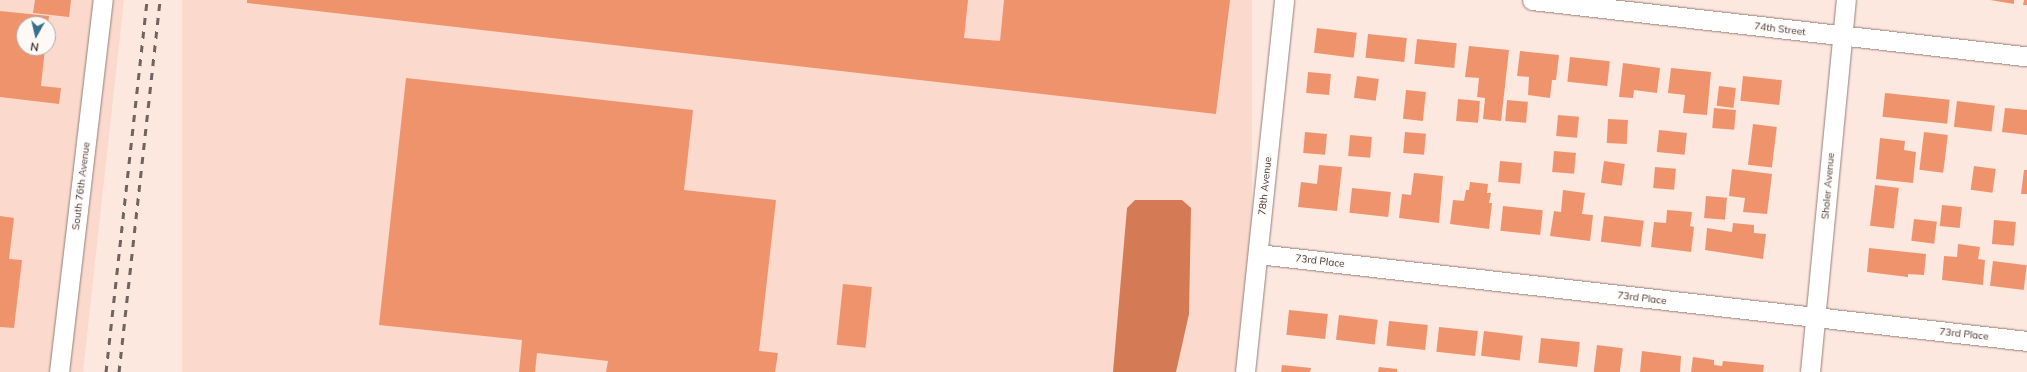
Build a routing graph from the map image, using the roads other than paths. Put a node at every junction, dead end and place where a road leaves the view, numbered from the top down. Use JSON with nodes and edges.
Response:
{"nodes":[{"id":1,"x":103,"y":0,"type":"edge"},
{"id":2,"x":1284,"y":0,"type":"edge"},
{"id":3,"x":1532,"y":0,"type":"edge"},
{"id":4,"x":1846,"y":0,"type":"edge"},
{"id":5,"x":1841,"y":36,"type":"junction"},
{"id":6,"x":2027,"y":56,"type":"edge"},
{"id":7,"x":1258,"y":254,"type":"junction"},
{"id":8,"x":1816,"y":318,"type":"junction"},
{"id":9,"x":2027,"y":341,"type":"edge"},
{"id":10,"x":59,"y":372,"type":"edge"},
{"id":11,"x":1245,"y":372,"type":"edge"},
{"id":12,"x":1810,"y":372,"type":"edge"}],
"edges":[{"from":1,"to":10,"type":"street","name":"South 76th Avenue"},
{"from":2,"to":7,"type":"street","name":"78th Avenue"},
{"from":3,"to":5,"type":"street","name":"74th Street"},
{"from":4,"to":5,"type":"street","name":"Sholer Avenue"},
{"from":5,"to":6,"type":"street","name":"74th Street"},
{"from":5,"to":8,"type":"street","name":"Sholer Avenue"},
{"from":7,"to":8,"type":"street","name":"73rd Place"},
{"from":7,"to":11,"type":"street","name":"78th Avenue"},
{"from":8,"to":9,"type":"street","name":"73rd Place"},
{"from":8,"to":12,"type":"street","name":"Sholer Avenue"}]}
